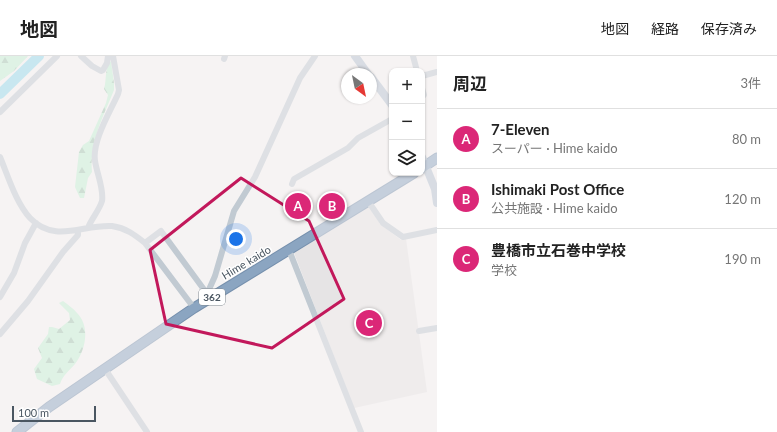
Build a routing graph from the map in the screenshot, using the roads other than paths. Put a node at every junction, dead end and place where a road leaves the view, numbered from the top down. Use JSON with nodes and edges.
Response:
{"nodes":[{"id":1,"x":57,"y":56,"type":"edge"},
{"id":2,"x":81,"y":56,"type":"edge"},
{"id":3,"x":108,"y":56,"type":"edge"},
{"id":4,"x":113,"y":56,"type":"edge"},
{"id":5,"x":315,"y":56,"type":"edge"},
{"id":6,"x":355,"y":56,"type":"edge"},
{"id":7,"x":413,"y":56,"type":"edge"},
{"id":8,"x":364,"y":68,"type":"edge"},
{"id":9,"x":416,"y":68,"type":"edge"},
{"id":10,"x":437,"y":72,"type":"edge"},
{"id":11,"x":425,"y":75,"type":"edge"},
{"id":12,"x":377,"y":85,"type":"edge"},
{"id":13,"x":391,"y":104,"type":"edge"},
{"id":14,"x":0,"y":112,"type":"edge"},
{"id":15,"x":389,"y":122,"type":"edge"},
{"id":16,"x":0,"y":158,"type":"edge"},
{"id":17,"x":437,"y":158,"type":"edge"},
{"id":18,"x":425,"y":162,"type":"edge"},
{"id":19,"x":425,"y":167,"type":"edge"},
{"id":20,"x":409,"y":176,"type":"edge"},
{"id":21,"x":292,"y":184,"type":"dead end"},
{"id":22,"x":368,"y":201,"type":"junction"},
{"id":23,"x":437,"y":203,"type":"edge"},
{"id":24,"x":36,"y":223,"type":"junction"},
{"id":25,"x":88,"y":228,"type":"junction"},
{"id":26,"x":78,"y":230,"type":"junction"},
{"id":27,"x":437,"y":230,"type":"edge"},
{"id":28,"x":145,"y":243,"type":"junction"},
{"id":29,"x":289,"y":250,"type":"junction"},
{"id":30,"x":208,"y":296,"type":"junction"},
{"id":31,"x":0,"y":297,"type":"edge"},
{"id":32,"x":194,"y":308,"type":"junction"},
{"id":33,"x":437,"y":328,"type":"edge"},
{"id":34,"x":419,"y":331,"type":"dead end"},
{"id":35,"x":0,"y":334,"type":"edge"},
{"id":36,"x":105,"y":369,"type":"junction"},
{"id":37,"x":17,"y":432,"type":"edge"},
{"id":38,"x":148,"y":432,"type":"edge"},
{"id":39,"x":361,"y":432,"type":"edge"}],
"edges":[{"from":1,"to":14,"type":"street"},
{"from":2,"to":3,"type":"street"},
{"from":4,"to":25,"type":"street"},
{"from":5,"to":30,"type":"street"},
{"from":6,"to":8,"type":"main road"},
{"from":7,"to":9,"type":"street"},
{"from":10,"to":11,"type":"street"},
{"from":12,"to":13,"type":"main road"},
{"from":15,"to":21,"type":"street"},
{"from":16,"to":24,"type":"street"},
{"from":17,"to":18,"type":"highway"},
{"from":19,"to":23,"type":"main road"},
{"from":20,"to":22,"type":"highway","name":"Hime kaido","number":"362"},
{"from":22,"to":27,"type":"street"},
{"from":22,"to":29,"type":"highway","name":"Hime kaido","number":"362"},
{"from":24,"to":26,"type":"street"},
{"from":24,"to":31,"type":"street"},
{"from":25,"to":26,"type":"street"},
{"from":25,"to":28,"type":"street"},
{"from":26,"to":35,"type":"street"},
{"from":28,"to":30,"type":"street"},
{"from":28,"to":32,"type":"street"},
{"from":29,"to":30,"type":"highway","name":"Hime kaido","number":"362"},
{"from":29,"to":39,"type":"street"},
{"from":30,"to":32,"type":"highway","name":"Hime kaido","number":"362"},
{"from":32,"to":36,"type":"highway","name":"Hime kaido","number":"362"},
{"from":33,"to":34,"type":"street"},
{"from":36,"to":37,"type":"highway","name":"Hime kaido","number":"362"},
{"from":36,"to":38,"type":"street"}]}
